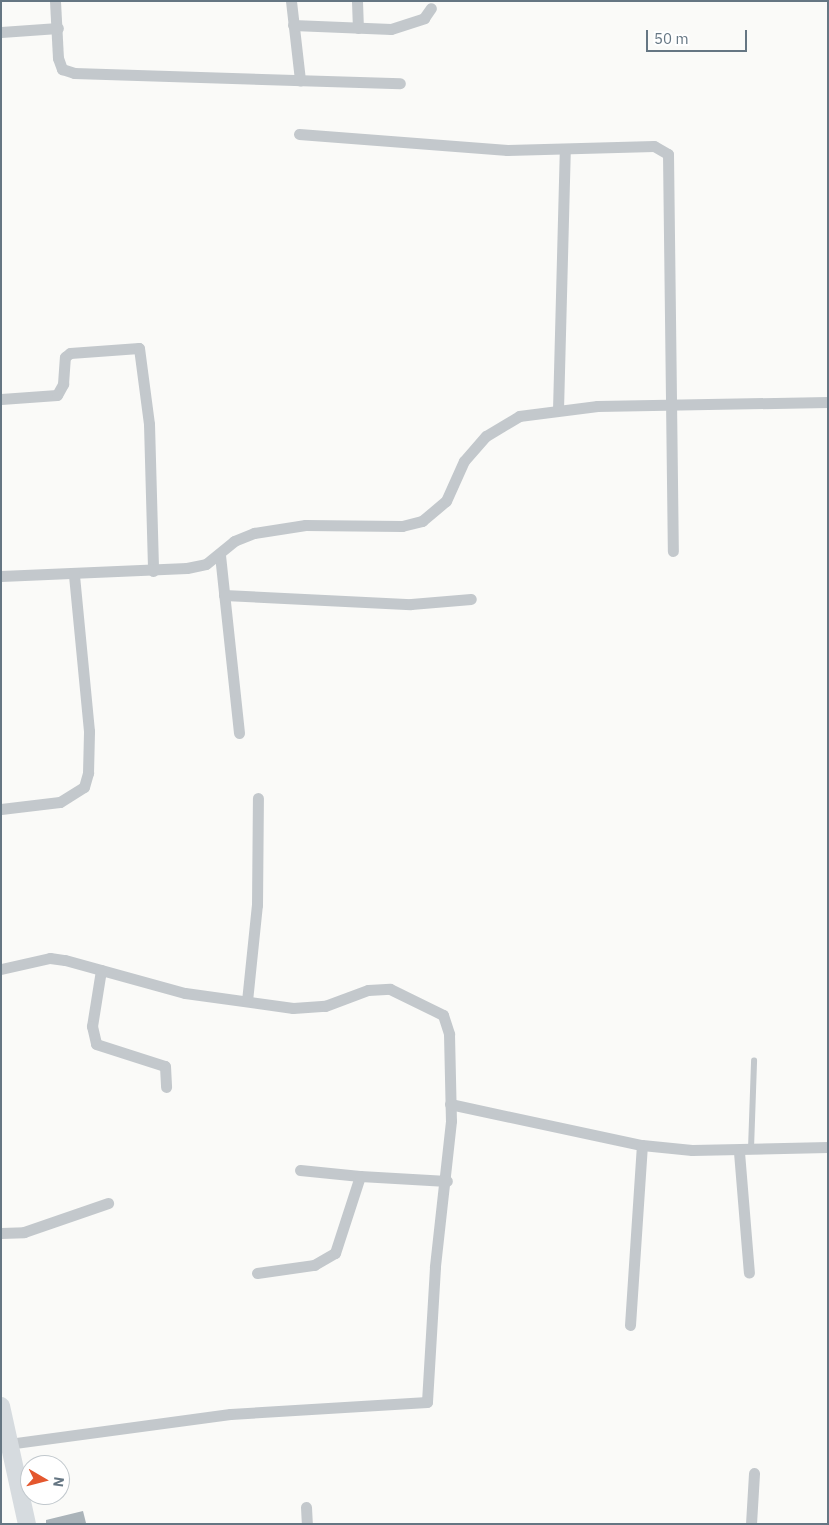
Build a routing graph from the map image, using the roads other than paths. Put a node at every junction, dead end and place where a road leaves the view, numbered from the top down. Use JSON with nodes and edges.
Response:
{"nodes":[{"id":1,"x":56,"y":1,"type":"edge"},
{"id":2,"x":291,"y":1,"type":"edge"},
{"id":3,"x":357,"y":1,"type":"edge"},
{"id":4,"x":431,"y":8,"type":"dead end"},
{"id":5,"x":292,"y":25,"type":"junction"},
{"id":6,"x":58,"y":28,"type":"junction"},
{"id":7,"x":358,"y":28,"type":"junction"},
{"id":8,"x":1,"y":32,"type":"edge"},
{"id":9,"x":300,"y":80,"type":"junction"},
{"id":10,"x":400,"y":83,"type":"dead end"},
{"id":11,"x":299,"y":134,"type":"dead end"},
{"id":12,"x":565,"y":151,"type":"junction"},
{"id":13,"x":1,"y":399,"type":"edge"},
{"id":14,"x":828,"y":402,"type":"edge"},
{"id":15,"x":673,"y":408,"type":"junction"},
{"id":16,"x":558,"y":410,"type":"junction"},
{"id":17,"x":673,"y":551,"type":"dead end"},
{"id":18,"x":220,"y":554,"type":"junction"},
{"id":19,"x":153,"y":571,"type":"junction"},
{"id":20,"x":74,"y":574,"type":"junction"},
{"id":21,"x":1,"y":576,"type":"edge"},
{"id":22,"x":224,"y":595,"type":"junction"},
{"id":23,"x":471,"y":599,"type":"dead end"},
{"id":24,"x":239,"y":733,"type":"dead end"},
{"id":25,"x":258,"y":798,"type":"dead end"},
{"id":26,"x":1,"y":809,"type":"edge"},
{"id":27,"x":1,"y":969,"type":"edge"},
{"id":28,"x":102,"y":970,"type":"junction"},
{"id":29,"x":247,"y":1001,"type":"junction"},
{"id":30,"x":754,"y":1061,"type":"dead end"},
{"id":31,"x":166,"y":1087,"type":"dead end"},
{"id":32,"x":450,"y":1104,"type":"junction"},
{"id":33,"x":642,"y":1145,"type":"junction"},
{"id":34,"x":828,"y":1148,"type":"edge"},
{"id":35,"x":751,"y":1151,"type":"junction"},
{"id":36,"x":738,"y":1152,"type":"junction"},
{"id":37,"x":300,"y":1170,"type":"dead end"},
{"id":38,"x":360,"y":1176,"type":"junction"},
{"id":39,"x":447,"y":1181,"type":"junction"},
{"id":40,"x":108,"y":1203,"type":"dead end"},
{"id":41,"x":1,"y":1233,"type":"edge"},
{"id":42,"x":257,"y":1272,"type":"dead end"},
{"id":43,"x":749,"y":1273,"type":"dead end"},
{"id":44,"x":630,"y":1325,"type":"dead end"},
{"id":45,"x":1,"y":1406,"type":"edge"},
{"id":46,"x":9,"y":1444,"type":"junction"},
{"id":47,"x":754,"y":1473,"type":"dead end"},
{"id":48,"x":306,"y":1507,"type":"dead end"},
{"id":49,"x":26,"y":1524,"type":"edge"},
{"id":50,"x":307,"y":1524,"type":"edge"},
{"id":51,"x":751,"y":1524,"type":"edge"}],
"edges":[{"from":1,"to":6,"type":"street"},
{"from":2,"to":5,"type":"street"},
{"from":3,"to":7,"type":"street"},
{"from":4,"to":7,"type":"street"},
{"from":5,"to":7,"type":"street"},
{"from":5,"to":9,"type":"street"},
{"from":6,"to":8,"type":"street"},
{"from":6,"to":9,"type":"street"},
{"from":9,"to":10,"type":"street"},
{"from":11,"to":12,"type":"street"},
{"from":12,"to":15,"type":"street"},
{"from":12,"to":16,"type":"street"},
{"from":13,"to":19,"type":"street"},
{"from":14,"to":15,"type":"street"},
{"from":15,"to":16,"type":"street"},
{"from":15,"to":17,"type":"street"},
{"from":16,"to":18,"type":"street"},
{"from":18,"to":19,"type":"street"},
{"from":18,"to":22,"type":"street"},
{"from":19,"to":20,"type":"street"},
{"from":20,"to":21,"type":"street"},
{"from":20,"to":26,"type":"street"},
{"from":22,"to":23,"type":"street"},
{"from":22,"to":24,"type":"street"},
{"from":25,"to":29,"type":"street"},
{"from":27,"to":28,"type":"street"},
{"from":28,"to":29,"type":"street"},
{"from":28,"to":31,"type":"street"},
{"from":29,"to":32,"type":"street"},
{"from":30,"to":35,"type":"lane"},
{"from":32,"to":33,"type":"street"},
{"from":32,"to":39,"type":"street"},
{"from":33,"to":36,"type":"street"},
{"from":33,"to":44,"type":"street"},
{"from":34,"to":35,"type":"street"},
{"from":35,"to":36,"type":"street"},
{"from":36,"to":43,"type":"street"},
{"from":37,"to":38,"type":"street"},
{"from":38,"to":39,"type":"street"},
{"from":38,"to":42,"type":"street"},
{"from":39,"to":46,"type":"street"},
{"from":40,"to":41,"type":"street"},
{"from":45,"to":46,"type":"highway"},
{"from":46,"to":49,"type":"highway"},
{"from":47,"to":51,"type":"street"},
{"from":48,"to":50,"type":"street"}]}
